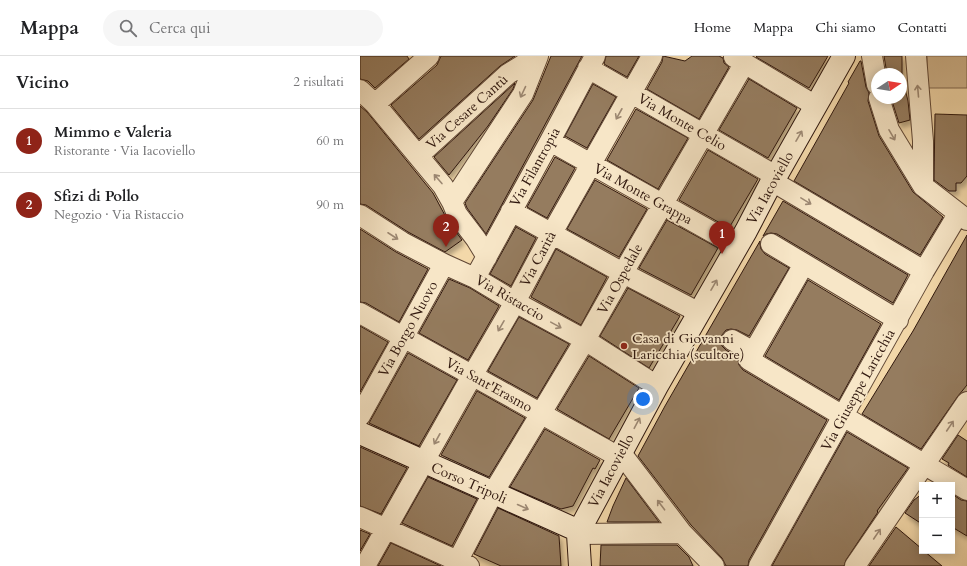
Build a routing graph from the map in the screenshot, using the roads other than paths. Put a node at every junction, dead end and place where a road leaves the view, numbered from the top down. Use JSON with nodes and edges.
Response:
{"nodes":[{"id":1,"x":429,"y":56,"type":"edge"},
{"id":2,"x":537,"y":56,"type":"edge"},
{"id":3,"x":652,"y":56,"type":"edge"},
{"id":4,"x":844,"y":56,"type":"edge"},
{"id":5,"x":872,"y":56,"type":"edge"},
{"id":6,"x":916,"y":56,"type":"edge"},
{"id":7,"x":739,"y":60,"type":"edge"},
{"id":8,"x":592,"y":62,"type":"edge"},
{"id":9,"x":874,"y":68,"type":"edge"},
{"id":10,"x":360,"y":90,"type":"edge"},
{"id":11,"x":631,"y":92,"type":"junction"},
{"id":12,"x":375,"y":104,"type":"junction"},
{"id":13,"x":881,"y":104,"type":"edge"},
{"id":14,"x":816,"y":106,"type":"junction"},
{"id":15,"x":704,"y":134,"type":"junction"},
{"id":16,"x":550,"y":141,"type":"junction"},
{"id":17,"x":418,"y":156,"type":"junction"},
{"id":18,"x":590,"y":164,"type":"junction"},
{"id":19,"x":774,"y":179,"type":"junction"},
{"id":20,"x":923,"y":186,"type":"junction"},
{"id":21,"x":452,"y":202,"type":"junction"},
{"id":22,"x":662,"y":205,"type":"junction"},
{"id":23,"x":511,"y":211,"type":"junction"},
{"id":24,"x":360,"y":215,"type":"edge"},
{"id":25,"x":962,"y":217,"type":"edge"},
{"id":26,"x":552,"y":234,"type":"junction"},
{"id":27,"x":771,"y":244,"type":"dead end"},
{"id":28,"x":737,"y":246,"type":"junction"},
{"id":29,"x":487,"y":258,"type":"junction"},
{"id":30,"x":444,"y":264,"type":"junction"},
{"id":31,"x":804,"y":264,"type":"junction"},
{"id":32,"x":924,"y":271,"type":"junction"},
{"id":33,"x":622,"y":273,"type":"junction"},
{"id":34,"x":475,"y":278,"type":"junction"},
{"id":35,"x":515,"y":302,"type":"junction"},
{"id":36,"x":698,"y":312,"type":"junction"},
{"id":37,"x":360,"y":313,"type":"edge"},
{"id":38,"x":898,"y":320,"type":"junction"},
{"id":39,"x":403,"y":337,"type":"junction"},
{"id":40,"x":585,"y":340,"type":"junction"},
{"id":41,"x":732,"y":340,"type":"dead end"},
{"id":42,"x":751,"y":356,"type":"junction"},
{"id":43,"x":472,"y":376,"type":"junction"},
{"id":44,"x":657,"y":386,"type":"junction"},
{"id":45,"x":967,"y":402,"type":"edge"},
{"id":46,"x":541,"y":414,"type":"junction"},
{"id":47,"x":360,"y":416,"type":"edge"},
{"id":48,"x":844,"y":416,"type":"junction"},
{"id":49,"x":360,"y":433,"type":"edge"},
{"id":50,"x":620,"y":455,"type":"junction"},
{"id":51,"x":424,"y":462,"type":"junction"},
{"id":52,"x":925,"y":464,"type":"junction"},
{"id":53,"x":967,"y":490,"type":"edge"},
{"id":54,"x":493,"y":494,"type":"junction"},
{"id":55,"x":360,"y":517,"type":"edge"},
{"id":56,"x":387,"y":528,"type":"junction"},
{"id":57,"x":682,"y":532,"type":"junction"},
{"id":58,"x":578,"y":533,"type":"junction"},
{"id":59,"x":460,"y":564,"type":"edge"},
{"id":60,"x":365,"y":566,"type":"edge"},
{"id":61,"x":580,"y":566,"type":"edge"},
{"id":62,"x":714,"y":566,"type":"edge"},
{"id":63,"x":759,"y":566,"type":"edge"},
{"id":64,"x":855,"y":566,"type":"edge"}],
"edges":[{"from":1,"to":12,"type":"street"},
{"from":2,"to":17,"type":"street","name":"Via Cesare Cantù"},
{"from":2,"to":21,"type":"street","one_way":true},
{"from":3,"to":11,"type":"street","name":"Via Carità"},
{"from":4,"to":14,"type":"main road","name":"Via Iacoviello"},
{"from":5,"to":9,"type":"street"},
{"from":20,"to":6,"type":"street","one_way":true},
{"from":7,"to":14,"type":"street"},
{"from":7,"to":15,"type":"street","name":"Via Ospedale"},
{"from":8,"to":11,"type":"street","name":"Via Monte Celio"},
{"from":8,"to":16,"type":"street","name":"Via Filantropia"},
{"from":10,"to":12,"type":"street"},
{"from":11,"to":15,"type":"street","name":"Via Monte Celio"},
{"from":11,"to":18,"type":"street","name":"Via Carità","one_way":true},
{"from":12,"to":17,"type":"street"},
{"from":13,"to":20,"type":"street","one_way":true},
{"from":19,"to":14,"type":"main road","name":"Via Iacoviello","one_way":true},
{"from":15,"to":19,"type":"street","name":"Via Monte Celio"},
{"from":15,"to":22,"type":"street","name":"Via Ospedale"},
{"from":16,"to":18,"type":"street","name":"Via Monte Grappa"},
{"from":16,"to":23,"type":"street","name":"Via Filantropia"},
{"from":21,"to":17,"type":"street","one_way":true},
{"from":18,"to":22,"type":"street","name":"Via Monte Grappa"},
{"from":18,"to":26,"type":"street","name":"Via Carità"},
{"from":19,"to":28,"type":"main road","name":"Via Iacoviello"},
{"from":19,"to":32,"type":"street","name":"Via Monte Celio","one_way":true},
{"from":20,"to":25,"type":"street"},
{"from":21,"to":29,"type":"street"},
{"from":22,"to":28,"type":"street","name":"Via Monte Grappa"},
{"from":22,"to":33,"type":"street","name":"Via Ospedale"},
{"from":23,"to":26,"type":"street"},
{"from":23,"to":29,"type":"street","name":"Via Filantropia"},
{"from":24,"to":30,"type":"street","name":"Via Ristaccio","one_way":true},
{"from":25,"to":32,"type":"street","name":"Via Giuseppe Laricchia"},
{"from":26,"to":33,"type":"street"},
{"from":26,"to":35,"type":"street","name":"Via Carità"},
{"from":27,"to":31,"type":"street"},
{"from":36,"to":28,"type":"main road","name":"Via Iacoviello","one_way":true},
{"from":29,"to":34,"type":"street","name":"Via Filantropia"},
{"from":30,"to":34,"type":"street","name":"Via Ristaccio"},
{"from":30,"to":39,"type":"street","name":"Via Borgo Nuovo"},
{"from":31,"to":38,"type":"street"},
{"from":31,"to":42,"type":"street"},
{"from":32,"to":38,"type":"street","name":"Via Giuseppe Laricchia"},
{"from":33,"to":36,"type":"street"},
{"from":33,"to":40,"type":"street","name":"Via Ospedale"},
{"from":34,"to":35,"type":"street","name":"Via Ristaccio"},
{"from":35,"to":40,"type":"street","name":"Via Ristaccio","one_way":true},
{"from":35,"to":43,"type":"street","name":"Via Carità","one_way":true},
{"from":36,"to":44,"type":"main road","name":"Via Iacoviello"},
{"from":37,"to":39,"type":"street","name":"Via Sant'Erasmo"},
{"from":38,"to":48,"type":"street","name":"Via Giuseppe Laricchia"},
{"from":39,"to":43,"type":"street","name":"Via Sant'Erasmo"},
{"from":39,"to":47,"type":"street","name":"Via Borgo Nuovo"},
{"from":40,"to":44,"type":"street","name":"Via Ristaccio"},
{"from":40,"to":46,"type":"street","name":"Via Ospedale"},
{"from":41,"to":42,"type":"street"},
{"from":42,"to":48,"type":"street"},
{"from":43,"to":46,"type":"street","name":"Via Sant'Erasmo"},
{"from":43,"to":51,"type":"street","name":"Via Carità","one_way":true},
{"from":50,"to":44,"type":"main road","name":"Via Iacoviello","one_way":true},
{"from":52,"to":45,"type":"street","one_way":true},
{"from":46,"to":50,"type":"street","name":"Via Sant'Erasmo"},
{"from":46,"to":54,"type":"street","name":"Via Ospedale"},
{"from":48,"to":52,"type":"street"},
{"from":48,"to":63,"type":"street","name":"Via Giuseppe Laricchia"},
{"from":49,"to":51,"type":"main road","name":"Corso Tripoli"},
{"from":57,"to":50,"type":"street","one_way":true},
{"from":50,"to":58,"type":"main road","name":"Via Iacoviello"},
{"from":51,"to":54,"type":"main road","name":"Corso Tripoli"},
{"from":51,"to":56,"type":"street","name":"Via Carità"},
{"from":52,"to":53,"type":"street"},
{"from":64,"to":52,"type":"street","one_way":true},
{"from":54,"to":58,"type":"main road","name":"Corso Tripoli","one_way":true},
{"from":54,"to":59,"type":"street","name":"Via Ospedale"},
{"from":55,"to":56,"type":"street"},
{"from":56,"to":59,"type":"street"},
{"from":56,"to":60,"type":"street","name":"Via Carità"},
{"from":57,"to":58,"type":"street"},
{"from":57,"to":62,"type":"street"},
{"from":58,"to":61,"type":"main road"}]}
